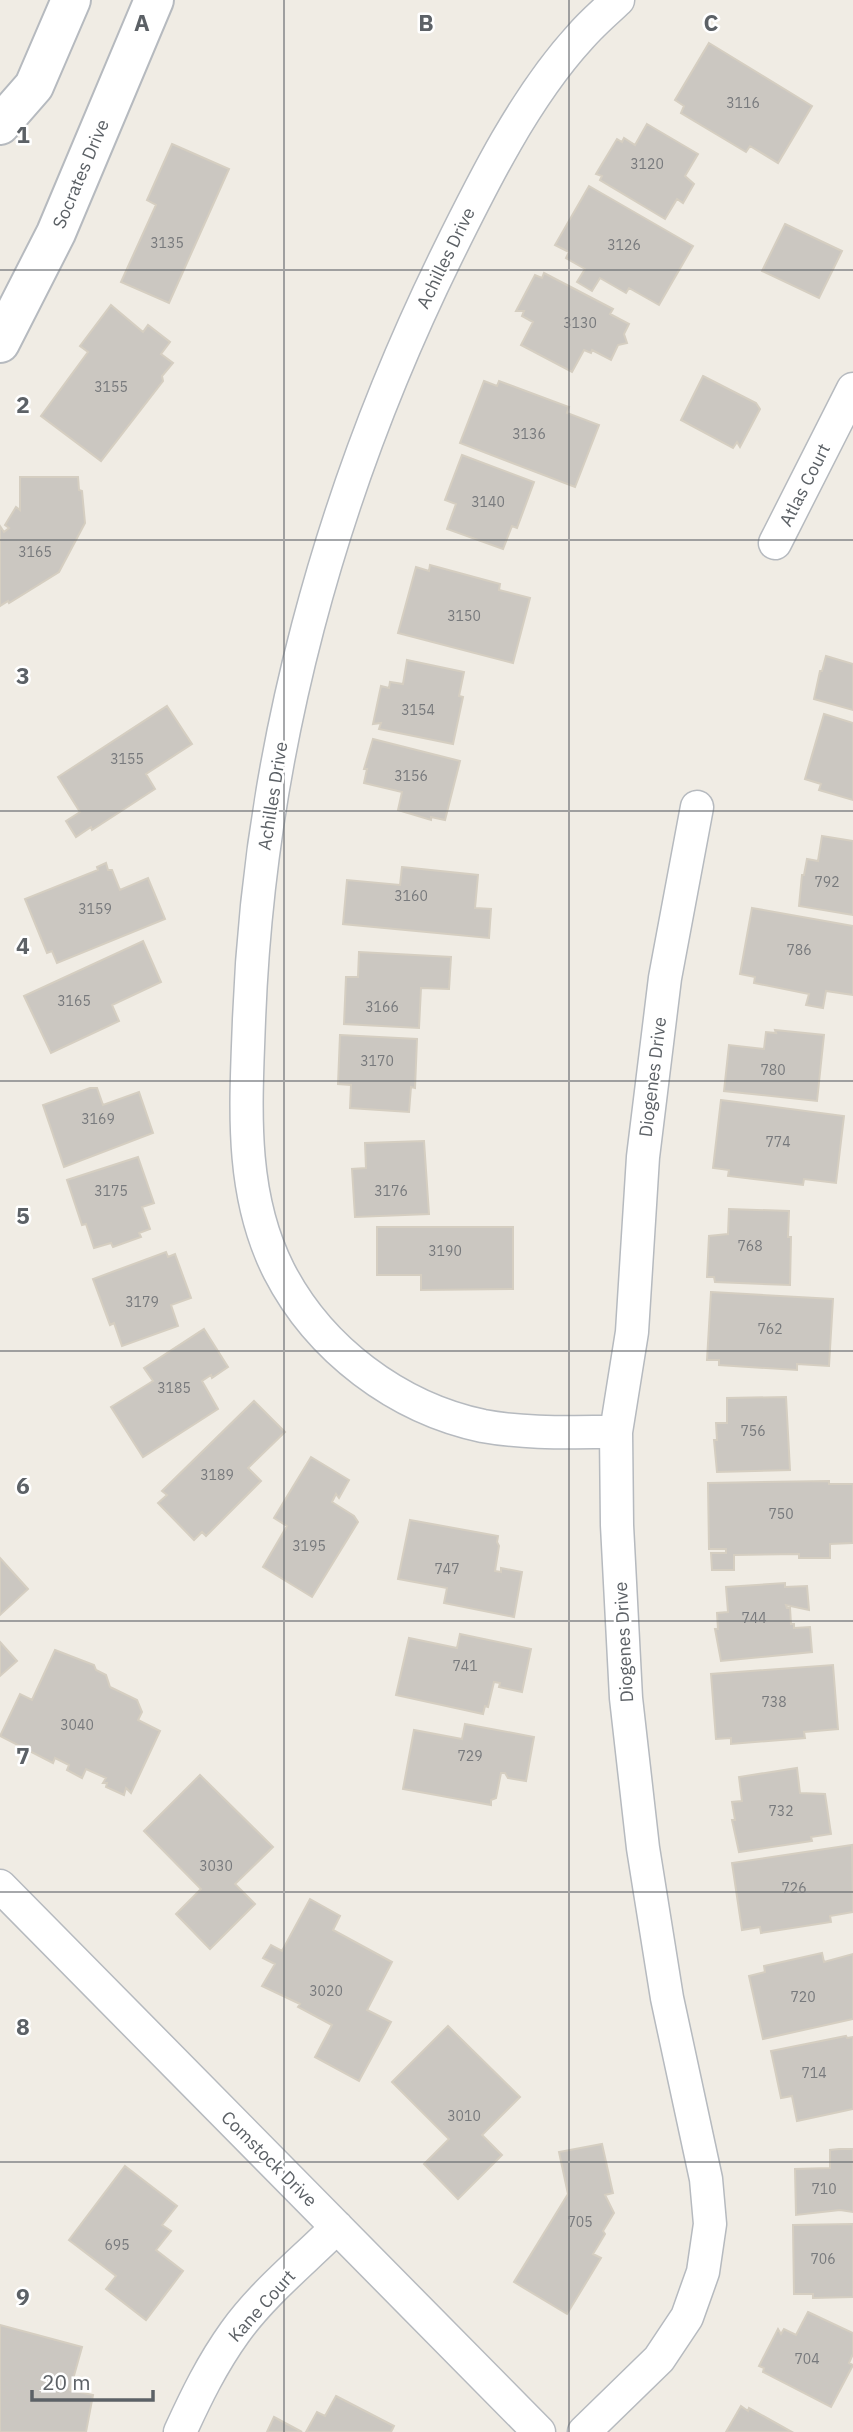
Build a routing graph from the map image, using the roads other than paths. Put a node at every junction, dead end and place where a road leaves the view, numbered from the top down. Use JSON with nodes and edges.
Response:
{"nodes":[{"id":1,"x":71,"y":0,"type":"edge"},
{"id":2,"x":154,"y":0,"type":"edge"},
{"id":3,"x":618,"y":0,"type":"edge"},
{"id":4,"x":0,"y":125,"type":"edge"},
{"id":5,"x":0,"y":344,"type":"edge"},
{"id":6,"x":853,"y":389,"type":"edge"},
{"id":7,"x":775,"y":543,"type":"dead end"},
{"id":8,"x":697,"y":807,"type":"dead end"},
{"id":9,"x":616,"y":1432,"type":"junction"},
{"id":10,"x":0,"y":1886,"type":"edge"},
{"id":11,"x":337,"y":2227,"type":"junction"},
{"id":12,"x":180,"y":2432,"type":"edge"},
{"id":13,"x":539,"y":2432,"type":"edge"},
{"id":14,"x":584,"y":2432,"type":"edge"}],
"edges":[{"from":1,"to":4,"type":"street"},
{"from":2,"to":5,"type":"street","name":"Socrates Drive"},
{"from":3,"to":9,"type":"street","name":"Achilles Drive"},
{"from":6,"to":7,"type":"street","name":"Atlas Court"},
{"from":8,"to":9,"type":"street","name":"Diogenes Drive"},
{"from":9,"to":14,"type":"street","name":"Diogenes Drive"},
{"from":10,"to":11,"type":"street","name":"Comstock Drive"},
{"from":11,"to":12,"type":"street","name":"Kane Court"},
{"from":11,"to":13,"type":"street","name":"Comstock Drive"}]}
